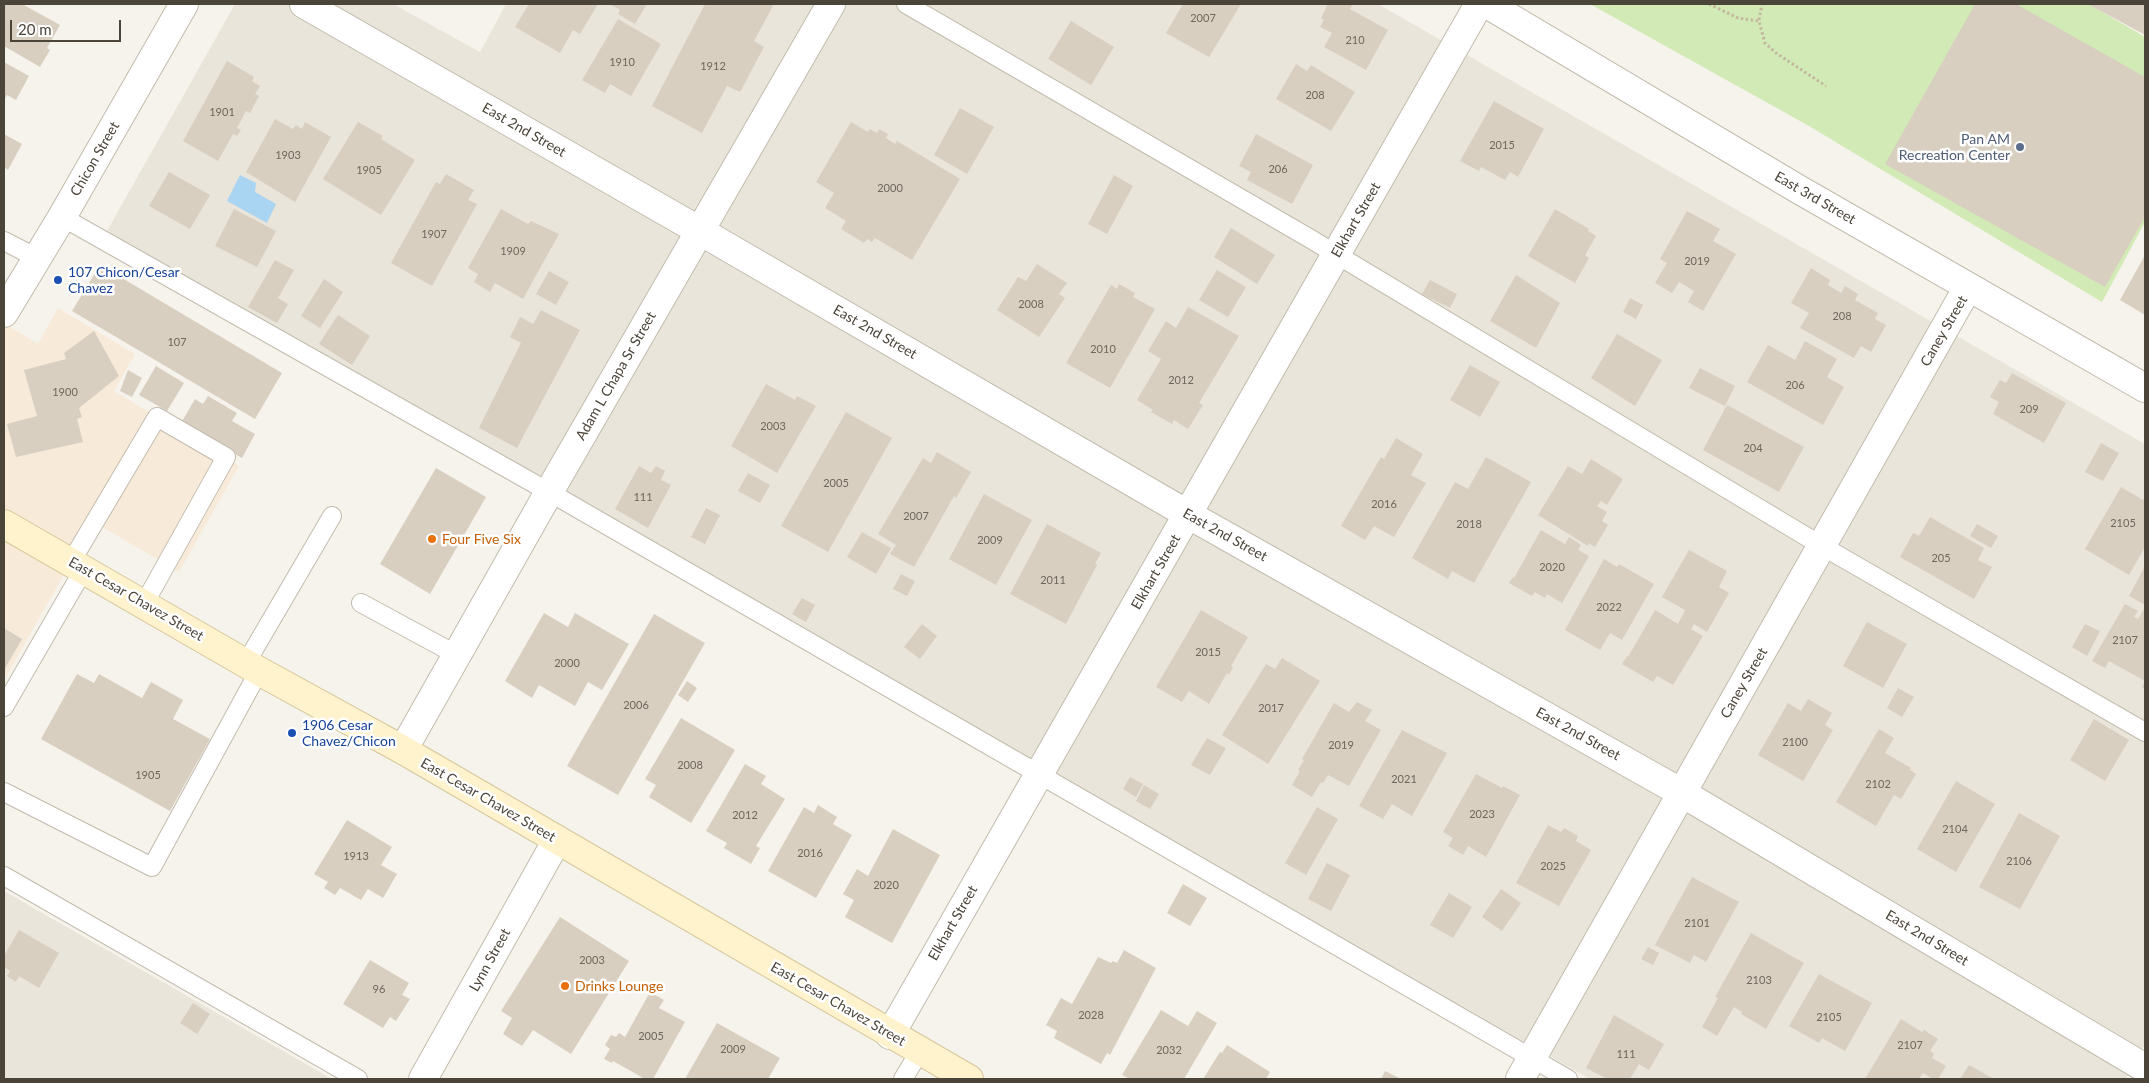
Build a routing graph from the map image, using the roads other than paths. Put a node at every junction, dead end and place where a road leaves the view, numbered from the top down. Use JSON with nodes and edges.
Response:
{"nodes":[{"id":1,"x":184,"y":4,"type":"edge"},
{"id":2,"x":304,"y":4,"type":"edge"},
{"id":3,"x":831,"y":4,"type":"edge"},
{"id":4,"x":906,"y":4,"type":"edge"},
{"id":5,"x":1479,"y":4,"type":"edge"},
{"id":6,"x":1487,"y":4,"type":"edge"},
{"id":7,"x":62,"y":217,"type":"junction"},
{"id":8,"x":700,"y":231,"type":"junction"},
{"id":9,"x":4,"y":241,"type":"edge"},
{"id":10,"x":1336,"y":254,"type":"junction"},
{"id":11,"x":37,"y":258,"type":"junction"},
{"id":12,"x":1968,"y":288,"type":"junction"},
{"id":13,"x":4,"y":313,"type":"edge"},
{"id":14,"x":2145,"y":388,"type":"edge"},
{"id":15,"x":549,"y":492,"type":"junction"},
{"id":16,"x":1189,"y":515,"type":"junction"},
{"id":17,"x":332,"y":516,"type":"dead end"},
{"id":18,"x":4,"y":524,"type":"edge"},
{"id":19,"x":1822,"y":546,"type":"junction"},
{"id":20,"x":77,"y":566,"type":"junction"},
{"id":21,"x":361,"y":602,"type":"dead end"},
{"id":22,"x":144,"y":604,"type":"junction"},
{"id":23,"x":456,"y":655,"type":"junction"},
{"id":24,"x":253,"y":667,"type":"junction"},
{"id":25,"x":4,"y":707,"type":"edge"},
{"id":26,"x":2145,"y":732,"type":"edge"},
{"id":27,"x":403,"y":750,"type":"junction"},
{"id":28,"x":1039,"y":773,"type":"junction"},
{"id":29,"x":4,"y":792,"type":"edge"},
{"id":30,"x":1682,"y":792,"type":"junction"},
{"id":31,"x":556,"y":840,"type":"junction"},
{"id":32,"x":4,"y":876,"type":"edge"},
{"id":33,"x":890,"y":1035,"type":"junction"},
{"id":34,"x":920,"y":1051,"type":"junction"},
{"id":35,"x":2145,"y":1068,"type":"edge"},
{"id":36,"x":1526,"y":1069,"type":"edge"},
{"id":37,"x":358,"y":1079,"type":"edge"},
{"id":38,"x":423,"y":1079,"type":"edge"},
{"id":39,"x":903,"y":1079,"type":"edge"},
{"id":40,"x":970,"y":1079,"type":"edge"},
{"id":41,"x":1568,"y":1079,"type":"edge"}],
"edges":[{"from":1,"to":7,"type":"street","name":"Chicon Street"},
{"from":2,"to":8,"type":"street","name":"East 2nd Street"},
{"from":3,"to":8,"type":"street","name":"Adam L Chapa Sr Street"},
{"from":4,"to":10,"type":"lane"},
{"from":5,"to":10,"type":"street","name":"Elkhart Street"},
{"from":6,"to":12,"type":"street","name":"East 3rd Street"},
{"from":7,"to":11,"type":"street","name":"Chicon Street"},
{"from":7,"to":15,"type":"lane"},
{"from":8,"to":15,"type":"street","name":"Adam L Chapa Sr Street"},
{"from":8,"to":16,"type":"street","name":"East 2nd Street"},
{"from":9,"to":11,"type":"lane"},
{"from":10,"to":16,"type":"street","name":"Elkhart Street"},
{"from":10,"to":19,"type":"lane"},
{"from":11,"to":13,"type":"street","name":"Chicon Street"},
{"from":12,"to":14,"type":"street","name":"East 3rd Street"},
{"from":12,"to":19,"type":"street","name":"Caney Street"},
{"from":15,"to":23,"type":"street","name":"Adam L Chapa Sr Street"},
{"from":15,"to":28,"type":"lane"},
{"from":16,"to":28,"type":"street","name":"Elkhart Street"},
{"from":16,"to":30,"type":"street","name":"East 2nd Street"},
{"from":17,"to":24,"type":"lane"},
{"from":18,"to":20,"type":"main road","name":"East Cesar Chavez Street"},
{"from":19,"to":26,"type":"lane"},
{"from":19,"to":30,"type":"street","name":"Caney Street"},
{"from":20,"to":22,"type":"main road","name":"East Cesar Chavez Street"},
{"from":20,"to":22,"type":"lane"},
{"from":20,"to":25,"type":"lane"},
{"from":21,"to":23,"type":"lane"},
{"from":22,"to":24,"type":"main road","name":"East Cesar Chavez Street"},
{"from":23,"to":27,"type":"street","name":"Adam L Chapa Sr Street"},
{"from":24,"to":27,"type":"main road","name":"East Cesar Chavez Street"},
{"from":24,"to":29,"type":"lane"},
{"from":27,"to":31,"type":"main road","name":"East Cesar Chavez Street"},
{"from":28,"to":33,"type":"street","name":"Elkhart Street"},
{"from":28,"to":36,"type":"lane"},
{"from":30,"to":35,"type":"street","name":"East 2nd Street"},
{"from":30,"to":36,"type":"street","name":"Caney Street"},
{"from":31,"to":33,"type":"main road","name":"East Cesar Chavez Street"},
{"from":31,"to":38,"type":"street","name":"Lynn Street"},
{"from":32,"to":37,"type":"lane"},
{"from":33,"to":34,"type":"main road","name":"East Cesar Chavez Street"},
{"from":34,"to":39,"type":"lane"},
{"from":34,"to":40,"type":"main road","name":"East Cesar Chavez Street"},
{"from":36,"to":41,"type":"lane"}]}
